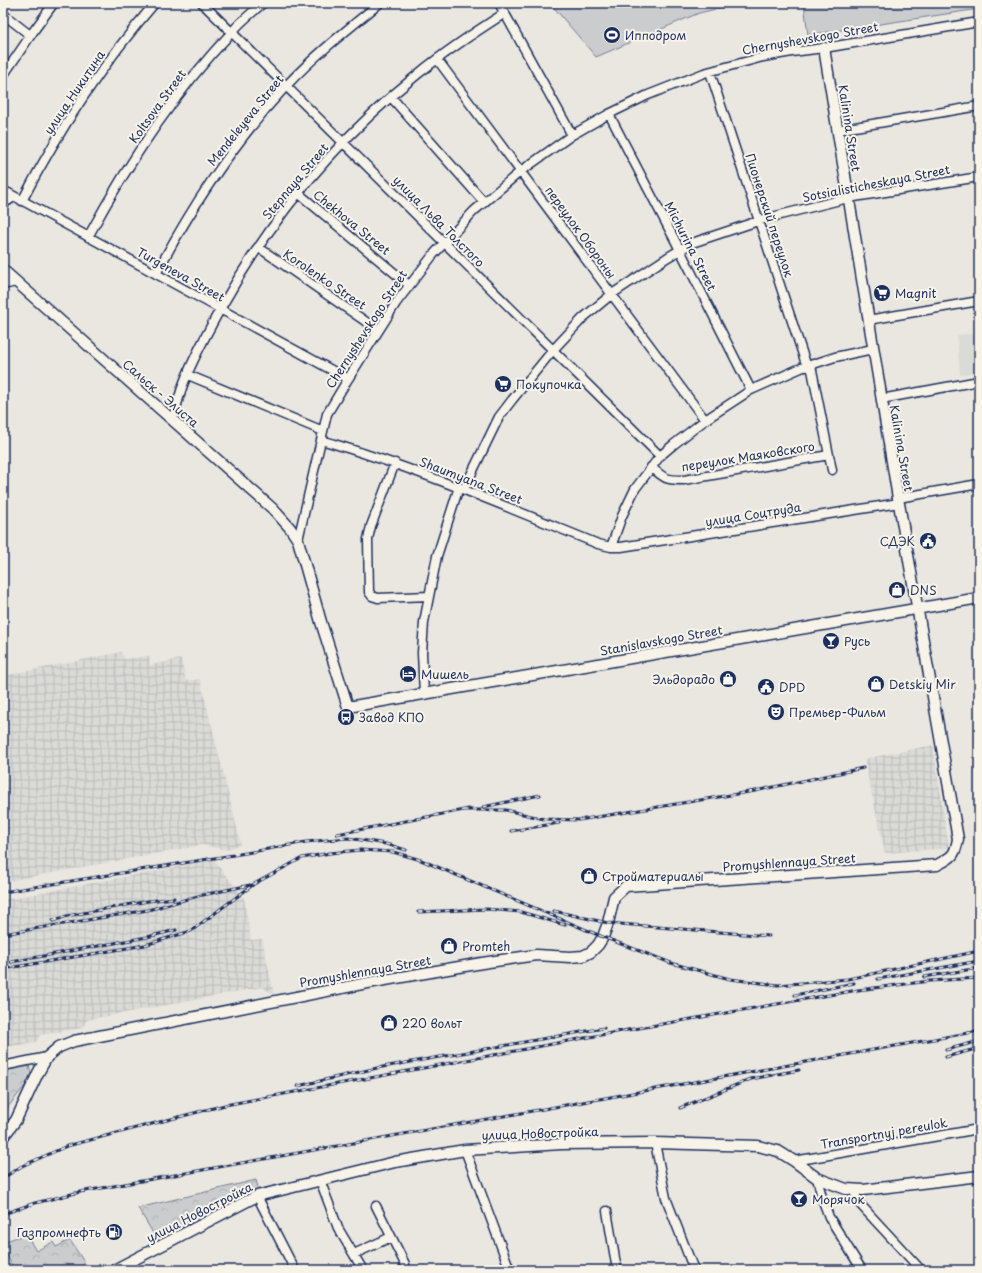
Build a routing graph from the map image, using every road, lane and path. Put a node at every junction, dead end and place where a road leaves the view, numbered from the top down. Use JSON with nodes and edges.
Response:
{"nodes":[{"id":1,"x":54,"y":3,"type":"edge"},
{"id":2,"x":155,"y":3,"type":"edge"},
{"id":3,"x":202,"y":3,"type":"edge"},
{"id":4,"x":263,"y":3,"type":"edge"},
{"id":5,"x":380,"y":3,"type":"edge"},
{"id":6,"x":499,"y":3,"type":"edge"},
{"id":7,"x":505,"y":13,"type":"junction"},
{"id":8,"x":3,"y":14,"type":"edge"},
{"id":9,"x":979,"y":22,"type":"edge"},
{"id":10,"x":231,"y":32,"type":"junction"},
{"id":11,"x":30,"y":35,"type":"junction"},
{"id":12,"x":824,"y":48,"type":"junction"},
{"id":13,"x":438,"y":59,"type":"junction"},
{"id":14,"x":710,"y":72,"type":"junction"},
{"id":15,"x":3,"y":76,"type":"edge"},
{"id":16,"x":286,"y":86,"type":"junction"},
{"id":17,"x":390,"y":97,"type":"junction"},
{"id":18,"x":979,"y":106,"type":"edge"},
{"id":19,"x":609,"y":114,"type":"junction"},
{"id":20,"x":837,"y":130,"type":"junction"},
{"id":21,"x":572,"y":135,"type":"junction"},
{"id":22,"x":343,"y":142,"type":"junction"},
{"id":23,"x":521,"y":171,"type":"junction"},
{"id":24,"x":979,"y":177,"type":"edge"},
{"id":25,"x":3,"y":190,"type":"edge"},
{"id":26,"x":298,"y":193,"type":"junction"},
{"id":27,"x":848,"y":198,"type":"junction"},
{"id":28,"x":18,"y":199,"type":"junction"},
{"id":29,"x":484,"y":202,"type":"junction"},
{"id":30,"x":3,"y":204,"type":"edge"},
{"id":31,"x":759,"y":220,"type":"junction"},
{"id":32,"x":88,"y":237,"type":"junction"},
{"id":33,"x":444,"y":243,"type":"junction"},
{"id":34,"x":258,"y":247,"type":"junction"},
{"id":35,"x":680,"y":250,"type":"junction"},
{"id":36,"x":3,"y":270,"type":"edge"},
{"id":37,"x":156,"y":274,"type":"junction"},
{"id":38,"x":16,"y":282,"type":"junction"},
{"id":39,"x":3,"y":285,"type":"edge"},
{"id":40,"x":409,"y":285,"type":"junction"},
{"id":41,"x":612,"y":294,"type":"junction"},
{"id":42,"x":979,"y":301,"type":"edge"},
{"id":43,"x":220,"y":309,"type":"junction"},
{"id":44,"x":868,"y":320,"type":"junction"},
{"id":45,"x":378,"y":330,"type":"junction"},
{"id":46,"x":873,"y":349,"type":"junction"},
{"id":47,"x":553,"y":350,"type":"junction"},
{"id":48,"x":809,"y":366,"type":"junction"},
{"id":49,"x":188,"y":375,"type":"junction"},
{"id":50,"x":348,"y":379,"type":"junction"},
{"id":51,"x":979,"y":381,"type":"edge"},
{"id":52,"x":751,"y":390,"type":"junction"},
{"id":53,"x":881,"y":399,"type":"junction"},
{"id":54,"x":172,"y":420,"type":"junction"},
{"id":55,"x":705,"y":420,"type":"junction"},
{"id":56,"x":322,"y":435,"type":"junction"},
{"id":57,"x":829,"y":455,"type":"junction"},
{"id":58,"x":660,"y":456,"type":"junction"},
{"id":59,"x":395,"y":464,"type":"junction"},
{"id":60,"x":651,"y":467,"type":"junction"},
{"id":61,"x":832,"y":470,"type":"dead end"},
{"id":62,"x":979,"y":484,"type":"edge"},
{"id":63,"x":462,"y":488,"type":"junction"},
{"id":64,"x":898,"y":500,"type":"junction"},
{"id":65,"x":298,"y":540,"type":"junction"},
{"id":66,"x":611,"y":547,"type":"junction"},
{"id":67,"x":429,"y":596,"type":"junction"},
{"id":68,"x":979,"y":598,"type":"edge"},
{"id":69,"x":918,"y":609,"type":"junction"},
{"id":70,"x":424,"y":693,"type":"junction"},
{"id":71,"x":348,"y":707,"type":"joint"},
{"id":72,"x":956,"y":851,"type":"joint"},
{"id":73,"x":47,"y":1057,"type":"junction"},
{"id":74,"x":3,"y":1066,"type":"edge"},
{"id":75,"x":979,"y":1129,"type":"edge"},
{"id":76,"x":3,"y":1137,"type":"edge"},
{"id":77,"x":655,"y":1143,"type":"junction"},
{"id":78,"x":465,"y":1150,"type":"junction"},
{"id":79,"x":794,"y":1161,"type":"junction"},
{"id":80,"x":979,"y":1176,"type":"edge"},
{"id":81,"x":817,"y":1178,"type":"junction"},
{"id":82,"x":320,"y":1180,"type":"junction"},
{"id":83,"x":853,"y":1189,"type":"junction"},
{"id":84,"x":257,"y":1196,"type":"junction"},
{"id":85,"x":376,"y":1206,"type":"dead end"},
{"id":86,"x":607,"y":1211,"type":"dead end"},
{"id":87,"x":391,"y":1237,"type":"junction"},
{"id":88,"x":354,"y":1254,"type":"junction"},
{"id":89,"x":405,"y":1264,"type":"dead end"},
{"id":90,"x":114,"y":1270,"type":"edge"},
{"id":91,"x":295,"y":1270,"type":"edge"},
{"id":92,"x":363,"y":1270,"type":"edge"},
{"id":93,"x":510,"y":1270,"type":"edge"},
{"id":94,"x":617,"y":1270,"type":"edge"},
{"id":95,"x":694,"y":1270,"type":"edge"},
{"id":96,"x":862,"y":1270,"type":"edge"},
{"id":97,"x":921,"y":1270,"type":"edge"}],
"edges":[{"from":1,"to":11,"type":"street"},
{"from":2,"to":28,"type":"street","name":"улица Никитина"},
{"from":3,"to":10,"type":"street","name":"улица Льва Толстого"},
{"from":4,"to":10,"type":"street","name":"Koltsova Street"},
{"from":5,"to":16,"type":"street","name":"Mendeleyeva Street"},
{"from":6,"to":7,"type":"street"},
{"from":7,"to":13,"type":"street","name":"Stepnaya Street"},
{"from":7,"to":21,"type":"street"},
{"from":8,"to":11,"type":"street"},
{"from":9,"to":12,"type":"street","name":"Chernyshevskogo Street"},
{"from":10,"to":16,"type":"street","name":"улица Льва Толстого"},
{"from":10,"to":32,"type":"street","name":"Koltsova Street"},
{"from":11,"to":15,"type":"street"},
{"from":12,"to":14,"type":"street","name":"Chernyshevskogo Street"},
{"from":12,"to":20,"type":"main road","name":"Kalinina Street"},
{"from":13,"to":17,"type":"street","name":"Stepnaya Street"},
{"from":13,"to":23,"type":"street","name":"переулок Обороны"},
{"from":14,"to":19,"type":"street","name":"Chernyshevskogo Street"},
{"from":14,"to":31,"type":"street","name":"Пионерский переулок"},
{"from":16,"to":22,"type":"street","name":"улица Льва Толстого"},
{"from":16,"to":37,"type":"street","name":"Mendeleyeva Street"},
{"from":17,"to":22,"type":"street","name":"Stepnaya Street"},
{"from":17,"to":29,"type":"street"},
{"from":18,"to":20,"type":"street"},
{"from":19,"to":21,"type":"street","name":"Chernyshevskogo Street"},
{"from":19,"to":35,"type":"street","name":"Michurina Street"},
{"from":20,"to":27,"type":"main road","name":"Kalinina Street"},
{"from":21,"to":23,"type":"street","name":"Chernyshevskogo Street"},
{"from":22,"to":26,"type":"street","name":"Stepnaya Street"},
{"from":22,"to":33,"type":"street","name":"улица Льва Толстого"},
{"from":23,"to":29,"type":"street","name":"Chernyshevskogo Street"},
{"from":23,"to":41,"type":"street","name":"переулок Обороны"},
{"from":24,"to":27,"type":"street","name":"Sotsialisticheskaya Street"},
{"from":25,"to":28,"type":"street","name":"Turgeneva Street"},
{"from":26,"to":34,"type":"street","name":"Stepnaya Street"},
{"from":26,"to":40,"type":"street","name":"Chekhova Street"},
{"from":27,"to":31,"type":"street","name":"Sotsialisticheskaya Street"},
{"from":27,"to":44,"type":"main road","name":"Kalinina Street"},
{"from":28,"to":30,"type":"street"},
{"from":28,"to":32,"type":"street","name":"Turgeneva Street"},
{"from":29,"to":33,"type":"street","name":"Chernyshevskogo Street"},
{"from":31,"to":35,"type":"street","name":"Sotsialisticheskaya Street"},
{"from":31,"to":48,"type":"street","name":"Пионерский переулок"},
{"from":32,"to":37,"type":"street","name":"Turgeneva Street"},
{"from":33,"to":40,"type":"street","name":"Chernyshevskogo Street"},
{"from":33,"to":47,"type":"street","name":"улица Льва Толстого"},
{"from":34,"to":43,"type":"street","name":"Stepnaya Street"},
{"from":34,"to":45,"type":"street","name":"Korolenko Street"},
{"from":35,"to":41,"type":"street","name":"Sotsialisticheskaya Street"},
{"from":35,"to":52,"type":"street","name":"Michurina Street"},
{"from":36,"to":38,"type":"main road","name":"Сальск - Элиста"},
{"from":37,"to":43,"type":"street","name":"Turgeneva Street"},
{"from":38,"to":39,"type":"street"},
{"from":38,"to":54,"type":"main road","name":"Сальск - Элиста"},
{"from":40,"to":45,"type":"street","name":"Chernyshevskogo Street"},
{"from":41,"to":47,"type":"street","name":"Sotsialisticheskaya Street"},
{"from":41,"to":55,"type":"street","name":"переулок Обороны"},
{"from":42,"to":44,"type":"street"},
{"from":43,"to":49,"type":"street","name":"Stepnaya Street"},
{"from":43,"to":50,"type":"street","name":"Turgeneva Street"},
{"from":44,"to":46,"type":"main road","name":"Kalinina Street"},
{"from":45,"to":50,"type":"street","name":"Chernyshevskogo Street"},
{"from":46,"to":48,"type":"street"},
{"from":46,"to":53,"type":"main road","name":"Kalinina Street"},
{"from":47,"to":58,"type":"street","name":"улица Льва Толстого"},
{"from":47,"to":63,"type":"street","name":"Sotsialisticheskaya Street"},
{"from":48,"to":52,"type":"street"},
{"from":48,"to":57,"type":"street","name":"переулок Маяковского"},
{"from":49,"to":54,"type":"street","name":"Stepnaya Street"},
{"from":49,"to":56,"type":"street","name":"Shaumyana Street"},
{"from":50,"to":56,"type":"street","name":"Chernyshevskogo Street"},
{"from":51,"to":53,"type":"street"},
{"from":52,"to":55,"type":"street"},
{"from":53,"to":64,"type":"main road","name":"Kalinina Street"},
{"from":54,"to":65,"type":"main road","name":"Сальск - Элиста"},
{"from":55,"to":58,"type":"street"},
{"from":56,"to":59,"type":"street","name":"Shaumyana Street"},
{"from":56,"to":65,"type":"street","name":"Chernyshevskogo Street"},
{"from":57,"to":60,"type":"street","name":"переулок Маяковского"},
{"from":57,"to":61,"type":"street","name":"переулок Маяковского"},
{"from":58,"to":60,"type":"street"},
{"from":59,"to":63,"type":"street","name":"Shaumyana Street"},
{"from":59,"to":67,"type":"street"},
{"from":60,"to":66,"type":"street"},
{"from":62,"to":64,"type":"street","name":"улица Соцтруда"},
{"from":63,"to":66,"type":"street","name":"Shaumyana Street"},
{"from":63,"to":67,"type":"street","name":"Sotsialisticheskaya Street"},
{"from":64,"to":66,"type":"street","name":"улица Соцтруда"},
{"from":64,"to":69,"type":"main road","name":"Kalinina Street"},
{"from":65,"to":71,"type":"main road","name":"Chernyshevskogo Street"},
{"from":67,"to":70,"type":"street","name":"Sotsialisticheskaya Street"},
{"from":68,"to":69,"type":"main road","name":"Stanislavskogo Street"},
{"from":69,"to":70,"type":"main road","name":"Stanislavskogo Street"},
{"from":69,"to":72,"type":"main road","name":"Kalinina Street"},
{"from":70,"to":71,"type":"main road","name":"Stanislavskogo Street"},
{"from":72,"to":73,"type":"main road","name":"Promyshlennaya Street"},
{"from":73,"to":74,"type":"street"},
{"from":73,"to":76,"type":"main road","name":"Promyshlennaya Street"},
{"from":75,"to":79,"type":"street","name":"Transportnyj pereulok"},
{"from":77,"to":78,"type":"main road","name":"улица Новостройка"},
{"from":77,"to":79,"type":"main road","name":"улица Новостройка"},
{"from":77,"to":95,"type":"street"},
{"from":78,"to":82,"type":"main road","name":"улица Новостройка"},
{"from":78,"to":93,"type":"street"},
{"from":79,"to":81,"type":"main road","name":"улица Новостройка"},
{"from":80,"to":83,"type":"main road","name":"улица Новостройка"},
{"from":81,"to":83,"type":"main road","name":"улица Новостройка"},
{"from":81,"to":96,"type":"street"},
{"from":82,"to":84,"type":"main road","name":"улица Новостройка"},
{"from":82,"to":88,"type":"street"},
{"from":83,"to":97,"type":"street"},
{"from":84,"to":90,"type":"main road","name":"улица Новостройка"},
{"from":84,"to":91,"type":"street"},
{"from":85,"to":87,"type":"street"},
{"from":86,"to":94,"type":"street"},
{"from":87,"to":88,"type":"street"},
{"from":87,"to":89,"type":"street"},
{"from":88,"to":92,"type":"street"}]}
